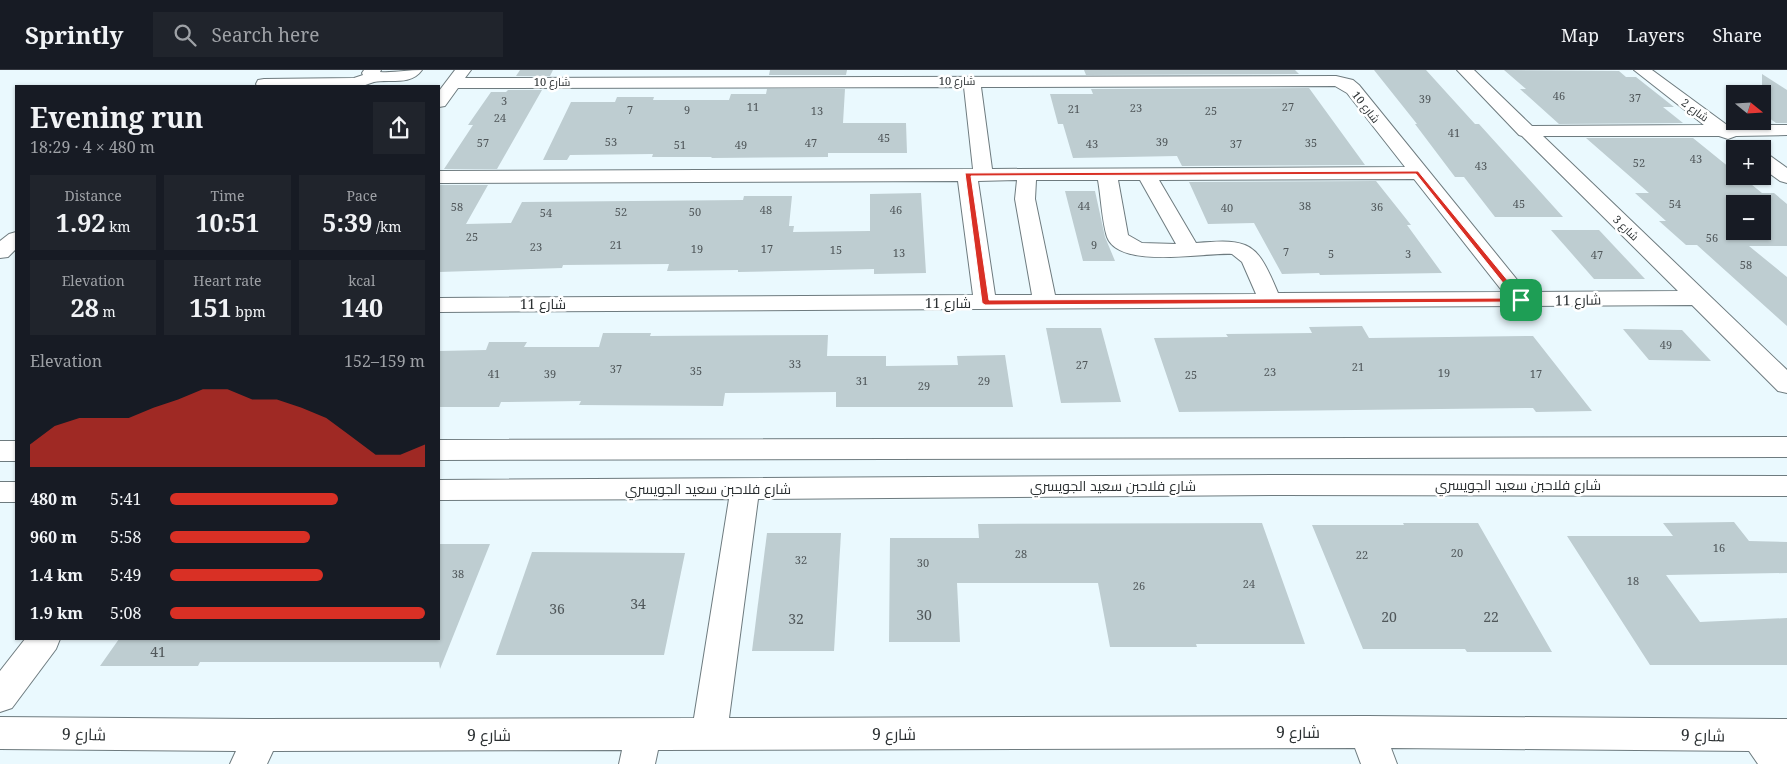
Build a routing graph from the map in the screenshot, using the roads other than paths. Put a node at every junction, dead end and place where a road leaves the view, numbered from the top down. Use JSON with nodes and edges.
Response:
{"nodes":[{"id":1,"x":414,"y":70,"type":"edge"},
{"id":2,"x":1465,"y":70,"type":"edge"},
{"id":3,"x":1642,"y":70,"type":"edge"},
{"id":4,"x":372,"y":73,"type":"edge"},
{"id":5,"x":1011,"y":75,"type":"edge"},
{"id":6,"x":458,"y":76,"type":"edge"},
{"id":7,"x":557,"y":76,"type":"edge"},
{"id":8,"x":1342,"y":76,"type":"edge"},
{"id":9,"x":972,"y":81,"type":"junction"},
{"id":10,"x":264,"y":84,"type":"dead end"},
{"id":11,"x":440,"y":101,"type":"edge"},
{"id":12,"x":1526,"y":130,"type":"junction"},
{"id":13,"x":1724,"y":130,"type":"junction"},
{"id":14,"x":1787,"y":130,"type":"edge"},
{"id":15,"x":1737,"y":140,"type":"edge"},
{"id":16,"x":1771,"y":165,"type":"edge"},
{"id":17,"x":1418,"y":172,"type":"junction"},
{"id":18,"x":975,"y":174,"type":"junction"},
{"id":19,"x":1027,"y":174,"type":"junction"},
{"id":20,"x":1107,"y":174,"type":"junction"},
{"id":21,"x":1146,"y":174,"type":"junction"},
{"id":22,"x":440,"y":177,"type":"edge"},
{"id":23,"x":1787,"y":177,"type":"edge"},
{"id":24,"x":15,"y":239,"type":"edge"},
{"id":25,"x":1189,"y":249,"type":"junction"},
{"id":26,"x":0,"y":252,"type":"edge"},
{"id":27,"x":1698,"y":298,"type":"junction"},
{"id":28,"x":1521,"y":300,"type":"junction"},
{"id":29,"x":1270,"y":301,"type":"junction"},
{"id":30,"x":1045,"y":302,"type":"junction"},
{"id":31,"x":985,"y":303,"type":"junction"},
{"id":32,"x":440,"y":305,"type":"edge"},
{"id":33,"x":1787,"y":385,"type":"edge"},
{"id":34,"x":1656,"y":447,"type":"junction"},
{"id":35,"x":1787,"y":447,"type":"edge"},
{"id":36,"x":440,"y":450,"type":"edge"},
{"id":37,"x":519,"y":450,"type":"junction"},
{"id":38,"x":0,"y":451,"type":"edge"},
{"id":39,"x":15,"y":451,"type":"edge"},
{"id":40,"x":1677,"y":486,"type":"junction"},
{"id":41,"x":1787,"y":486,"type":"edge"},
{"id":42,"x":745,"y":489,"type":"junction"},
{"id":43,"x":440,"y":490,"type":"edge"},
{"id":44,"x":498,"y":490,"type":"junction"},
{"id":45,"x":0,"y":492,"type":"edge"},
{"id":46,"x":15,"y":492,"type":"edge"},
{"id":47,"x":43,"y":640,"type":"edge"},
{"id":48,"x":0,"y":697,"type":"edge"},
{"id":49,"x":1367,"y":732,"type":"junction"},
{"id":50,"x":0,"y":733,"type":"edge"},
{"id":51,"x":709,"y":734,"type":"junction"},
{"id":52,"x":1773,"y":735,"type":"edge"},
{"id":53,"x":640,"y":749,"type":"edge"},
{"id":54,"x":256,"y":750,"type":"edge"},
{"id":55,"x":1379,"y":764,"type":"edge"},
{"id":56,"x":1779,"y":764,"type":"edge"}],
"edges":[{"from":1,"to":4,"type":"street"},
{"from":2,"to":12,"type":"street","name":"شارع 3"},
{"from":3,"to":13,"type":"street","name":"شارع 2"},
{"from":4,"to":10,"type":"street"},
{"from":5,"to":8,"type":"street","name":"شارع 10"},
{"from":5,"to":9,"type":"street","name":"شارع 10"},
{"from":6,"to":7,"type":"street","name":"شارع 10"},
{"from":6,"to":11,"type":"street"},
{"from":7,"to":9,"type":"street","name":"شارع 10"},
{"from":8,"to":17,"type":"street","name":"شارع 10"},
{"from":9,"to":18,"type":"street"},
{"from":12,"to":13,"type":"street"},
{"from":12,"to":27,"type":"street","name":"شارع 3"},
{"from":13,"to":14,"type":"street"},
{"from":13,"to":15,"type":"street","name":"شارع 2"},
{"from":16,"to":23,"type":"street"},
{"from":17,"to":21,"type":"street"},
{"from":17,"to":28,"type":"street","name":"شارع 10"},
{"from":18,"to":19,"type":"street"},
{"from":18,"to":22,"type":"street"},
{"from":18,"to":31,"type":"street"},
{"from":19,"to":20,"type":"street"},
{"from":19,"to":30,"type":"street"},
{"from":20,"to":21,"type":"street"},
{"from":20,"to":25,"type":"street"},
{"from":21,"to":25,"type":"street"},
{"from":24,"to":26,"type":"street"},
{"from":25,"to":29,"type":"street"},
{"from":27,"to":28,"type":"street","name":"شارع 11"},
{"from":27,"to":33,"type":"street","name":"شارع 3"},
{"from":28,"to":29,"type":"street","name":"شارع 11"},
{"from":29,"to":30,"type":"street","name":"شارع 11"},
{"from":30,"to":31,"type":"street","name":"شارع 11"},
{"from":31,"to":32,"type":"street","name":"شارع 11"},
{"from":34,"to":35,"type":"street"},
{"from":34,"to":37,"type":"street"},
{"from":34,"to":40,"type":"street"},
{"from":36,"to":37,"type":"street"},
{"from":37,"to":44,"type":"street"},
{"from":38,"to":39,"type":"street"},
{"from":40,"to":41,"type":"street","name":"شارع فلاحبن سعيد الجويسري"},
{"from":40,"to":42,"type":"street","name":"شارع فلاحبن سعيد الجويسري"},
{"from":42,"to":44,"type":"street","name":"شارع فلاحبن سعيد الجويسري"},
{"from":42,"to":51,"type":"street"},
{"from":43,"to":44,"type":"street","name":"شارع فلاحبن سعيد الجويسري"},
{"from":45,"to":46,"type":"street"},
{"from":47,"to":48,"type":"street"},
{"from":49,"to":51,"type":"street","name":"شارع 9"},
{"from":49,"to":52,"type":"street","name":"شارع 9"},
{"from":49,"to":55,"type":"street"},
{"from":50,"to":54,"type":"street","name":"شارع 9"},
{"from":51,"to":53,"type":"street","name":"شارع 9"},
{"from":52,"to":56,"type":"street"},
{"from":53,"to":54,"type":"street","name":"شارع 9"}]}
